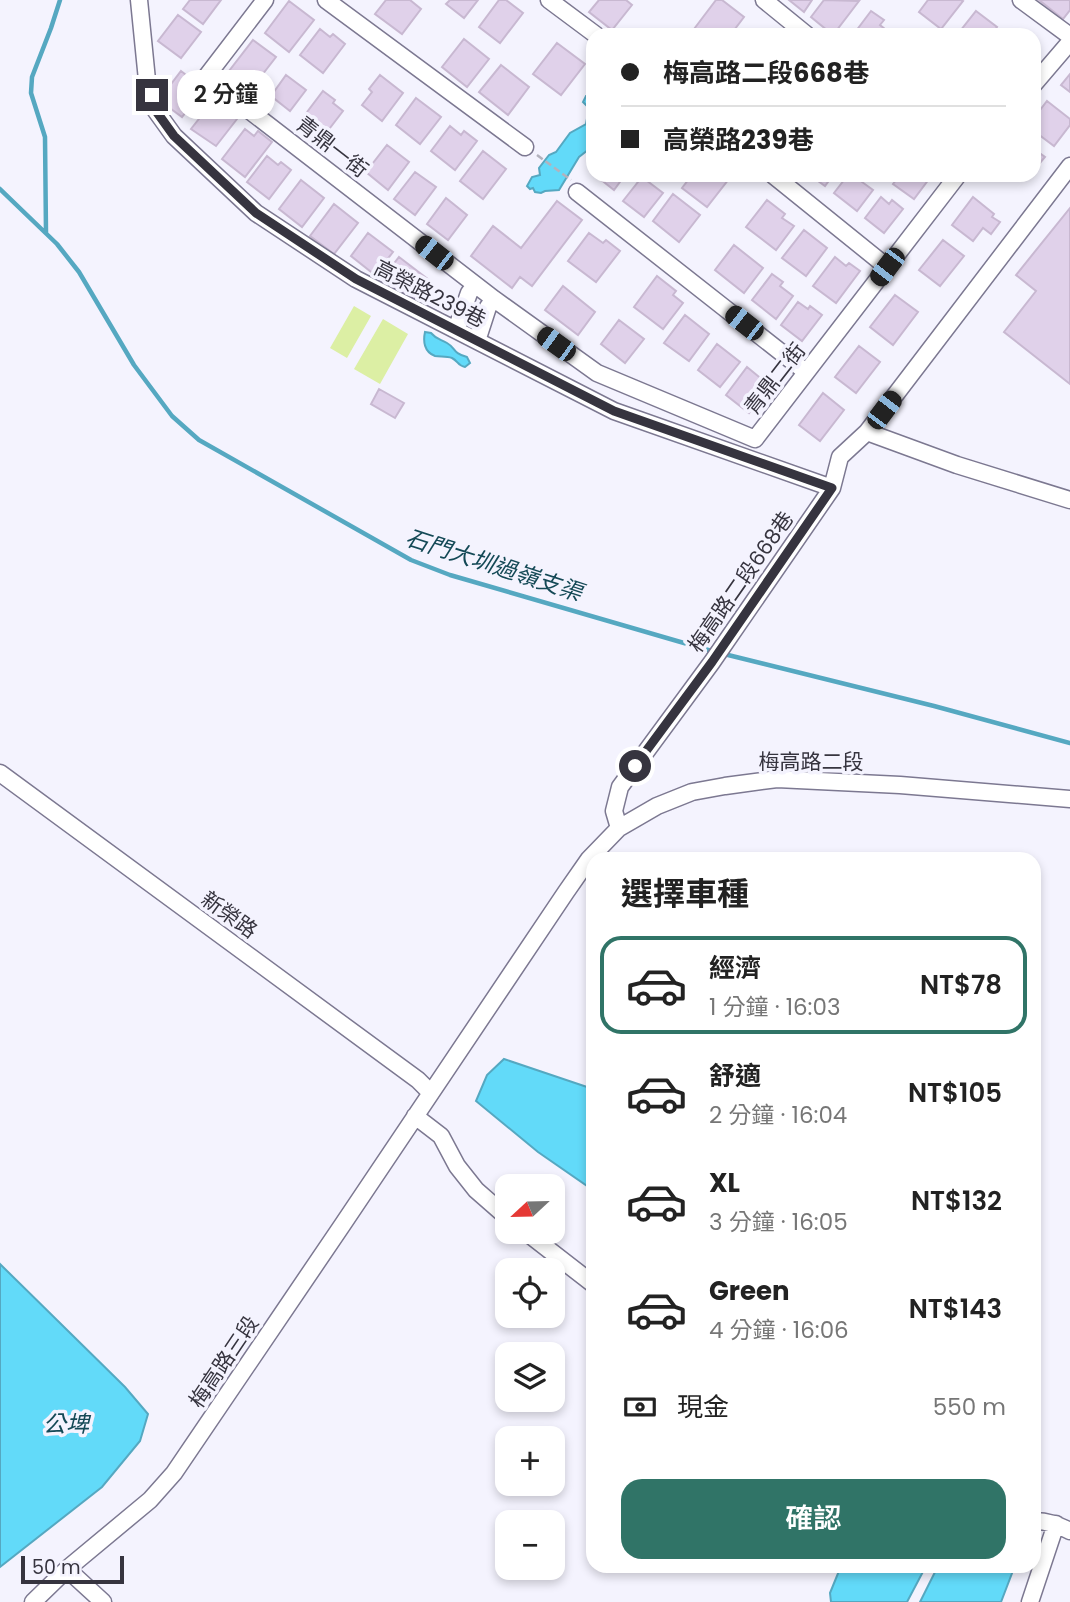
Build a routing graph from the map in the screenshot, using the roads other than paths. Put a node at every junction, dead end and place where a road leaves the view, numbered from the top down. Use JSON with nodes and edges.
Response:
{"nodes":[{"id":1,"x":139,"y":0,"type":"edge"},
{"id":2,"x":265,"y":0,"type":"edge"},
{"id":3,"x":326,"y":0,"type":"edge"},
{"id":4,"x":549,"y":0,"type":"edge"},
{"id":5,"x":764,"y":0,"type":"edge"},
{"id":6,"x":1021,"y":0,"type":"edge"},
{"id":7,"x":587,"y":28,"type":"edge"},
{"id":8,"x":798,"y":28,"type":"edge"},
{"id":9,"x":1070,"y":36,"type":"edge"},
{"id":10,"x":1070,"y":42,"type":"edge"},
{"id":11,"x":1041,"y":76,"type":"edge"},
{"id":12,"x":525,"y":147,"type":"dead end"},
{"id":13,"x":1070,"y":166,"type":"edge"},
{"id":14,"x":782,"y":182,"type":"edge"},
{"id":15,"x":953,"y":182,"type":"edge"},
{"id":16,"x":574,"y":186,"type":"road end"},
{"id":17,"x":887,"y":267,"type":"junction"},
{"id":18,"x":475,"y":285,"type":"junction"},
{"id":19,"x":494,"y":299,"type":"junction"},
{"id":20,"x":456,"y":330,"type":"junction"},
{"id":21,"x":477,"y":341,"type":"junction"},
{"id":22,"x":806,"y":372,"type":"junction"},
{"id":23,"x":867,"y":432,"type":"junction"},
{"id":24,"x":832,"y":488,"type":"junction"},
{"id":25,"x":1070,"y":500,"type":"edge"},
{"id":26,"x":0,"y":773,"type":"edge"},
{"id":27,"x":1070,"y":799,"type":"edge"},
{"id":28,"x":619,"y":828,"type":"junction"},
{"id":29,"x":596,"y":852,"type":"edge"},
{"id":30,"x":586,"y":863,"type":"edge"},
{"id":31,"x":431,"y":1093,"type":"junction"},
{"id":32,"x":415,"y":1116,"type":"junction"},
{"id":33,"x":495,"y":1207,"type":"edge"},
{"id":34,"x":541,"y":1244,"type":"edge"},
{"id":35,"x":586,"y":1279,"type":"edge"},
{"id":36,"x":1041,"y":1521,"type":"edge"},
{"id":37,"x":1063,"y":1527,"type":"edge"},
{"id":38,"x":67,"y":1569,"type":"junction"},
{"id":39,"x":33,"y":1602,"type":"edge"},
{"id":40,"x":103,"y":1602,"type":"edge"},
{"id":41,"x":1030,"y":1602,"type":"edge"}],
"edges":[{"from":1,"to":20,"type":"street","name":"高榮路239巷"},
{"from":2,"to":18,"type":"street","name":"青鼎一街"},
{"from":3,"to":12,"type":"street"},
{"from":4,"to":7,"type":"street"},
{"from":5,"to":8,"type":"street"},
{"from":6,"to":9,"type":"street"},
{"from":10,"to":11,"type":"street"},
{"from":13,"to":23,"type":"street","name":"梅高路二段668巷"},
{"from":14,"to":17,"type":"street"},
{"from":15,"to":17,"type":"street","name":"青鼎二街"},
{"from":16,"to":22,"type":"street"},
{"from":17,"to":22,"type":"street","name":"青鼎二街"},
{"from":18,"to":19,"type":"street"},
{"from":18,"to":20,"type":"street"},
{"from":19,"to":21,"type":"street"},
{"from":19,"to":22,"type":"street","name":"青鼎二街"},
{"from":20,"to":21,"type":"street","name":"高榮路239巷"},
{"from":21,"to":24,"type":"street","name":"高榮路239巷"},
{"from":23,"to":24,"type":"street","name":"梅高路二段668巷"},
{"from":23,"to":25,"type":"street"},
{"from":24,"to":28,"type":"street","name":"梅高路二段668巷"},
{"from":26,"to":31,"type":"street","name":"新榮路"},
{"from":27,"to":28,"type":"street","name":"梅高路二段"},
{"from":28,"to":29,"type":"street","name":"梅高路二段"},
{"from":30,"to":31,"type":"street","name":"梅高路二段"},
{"from":31,"to":32,"type":"street","name":"梅高路二段"},
{"from":32,"to":33,"type":"street"},
{"from":32,"to":38,"type":"street","name":"梅高路三段"},
{"from":34,"to":35,"type":"street"},
{"from":36,"to":37,"type":"street"},
{"from":37,"to":41,"type":"street"},
{"from":38,"to":39,"type":"street","name":"梅高路三段"},
{"from":38,"to":40,"type":"street"}]}
